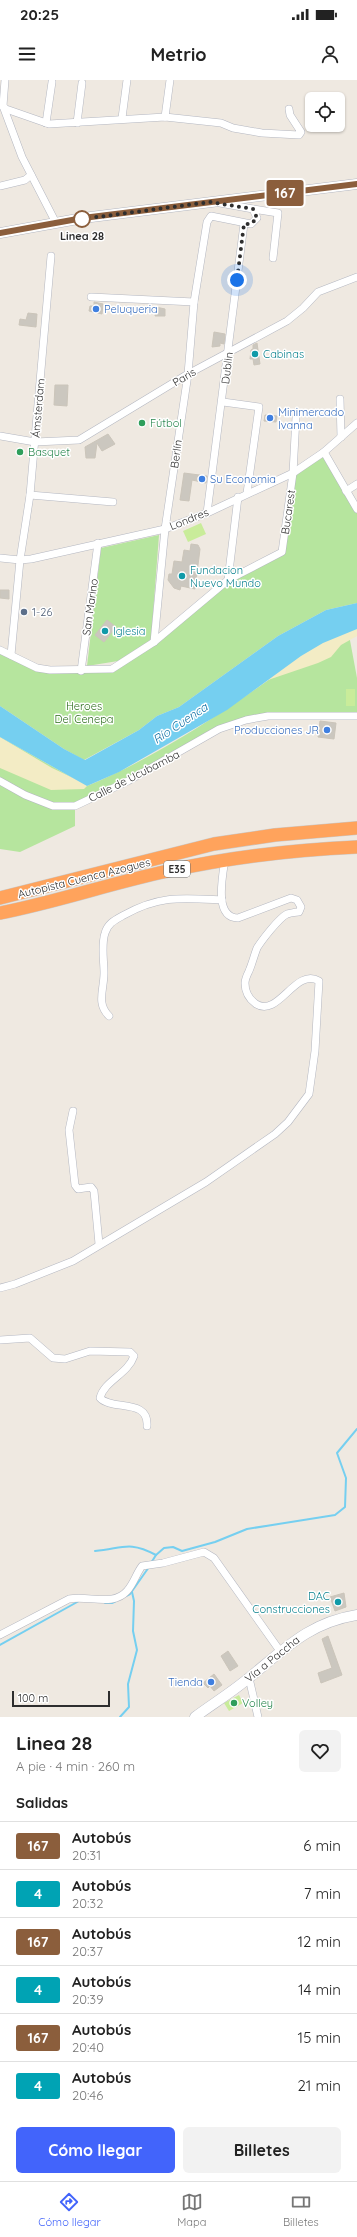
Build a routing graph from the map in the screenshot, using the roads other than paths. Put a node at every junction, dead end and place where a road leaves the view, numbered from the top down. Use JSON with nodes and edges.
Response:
{"nodes":[{"id":1,"x":5,"y":80,"type":"edge"},
{"id":2,"x":127,"y":80,"type":"edge"},
{"id":3,"x":170,"y":80,"type":"edge"},
{"id":4,"x":52,"y":82,"type":"dead end"},
{"id":5,"x":82,"y":83,"type":"dead end"},
{"id":6,"x":2,"y":105,"type":"edge"},
{"id":7,"x":289,"y":109,"type":"dead end"},
{"id":8,"x":165,"y":117,"type":"junction"},
{"id":9,"x":122,"y":118,"type":"junction"},
{"id":10,"x":46,"y":123,"type":"junction"},
{"id":11,"x":77,"y":123,"type":"junction"},
{"id":12,"x":31,"y":174,"type":"junction"},
{"id":13,"x":357,"y":184,"type":"edge"},
{"id":14,"x":0,"y":186,"type":"edge"},
{"id":15,"x":210,"y":202,"type":"junction"},
{"id":16,"x":253,"y":209,"type":"junction"},
{"id":17,"x":56,"y":223,"type":"junction"},
{"id":18,"x":244,"y":224,"type":"junction"},
{"id":19,"x":0,"y":233,"type":"edge"},
{"id":20,"x":51,"y":256,"type":"dead end"},
{"id":21,"x":273,"y":258,"type":"dead end"},
{"id":22,"x":357,"y":277,"type":"edge"},
{"id":23,"x":90,"y":297,"type":"dead end"},
{"id":24,"x":194,"y":302,"type":"junction"},
{"id":25,"x":229,"y":351,"type":"junction"},
{"id":26,"x":188,"y":374,"type":"junction"},
{"id":27,"x":340,"y":400,"type":"dead end"},
{"id":28,"x":223,"y":402,"type":"junction"},
{"id":29,"x":296,"y":417,"type":"dead end"},
{"id":30,"x":357,"y":423,"type":"edge"},
{"id":31,"x":0,"y":436,"type":"edge"},
{"id":32,"x":341,"y":437,"type":"junction"},
{"id":33,"x":35,"y":442,"type":"junction"},
{"id":34,"x":324,"y":452,"type":"junction"},
{"id":35,"x":293,"y":473,"type":"junction"},
{"id":36,"x":357,"y":484,"type":"edge"},
{"id":37,"x":346,"y":491,"type":"junction"},
{"id":38,"x":247,"y":493,"type":"junction"},
{"id":39,"x":30,"y":495,"type":"junction"},
{"id":40,"x":238,"y":497,"type":"junction"},
{"id":41,"x":113,"y":502,"type":"dead end"},
{"id":42,"x":357,"y":509,"type":"edge"},
{"id":43,"x":207,"y":513,"type":"junction"},
{"id":44,"x":165,"y":529,"type":"junction"},
{"id":45,"x":98,"y":543,"type":"junction"},
{"id":46,"x":0,"y":558,"type":"edge"},
{"id":47,"x":20,"y":560,"type":"junction"},
{"id":48,"x":228,"y":580,"type":"junction"},
{"id":49,"x":154,"y":642,"type":"junction"},
{"id":50,"x":0,"y":650,"type":"edge"},
{"id":51,"x":11,"y":655,"type":"junction"},
{"id":52,"x":81,"y":671,"type":"junction"},
{"id":53,"x":357,"y":716,"type":"edge"},
{"id":54,"x":0,"y":781,"type":"edge"},
{"id":55,"x":357,"y":828,"type":"edge"},
{"id":56,"x":357,"y":847,"type":"edge"},
{"id":57,"x":225,"y":859,"type":"junction"},
{"id":58,"x":0,"y":898,"type":"edge"},
{"id":59,"x":222,"y":900,"type":"junction"},
{"id":60,"x":0,"y":913,"type":"edge"},
{"id":61,"x":109,"y":1016,"type":"dead end"},
{"id":62,"x":73,"y":1111,"type":"dead end"},
{"id":63,"x":99,"y":1244,"type":"junction"},
{"id":64,"x":0,"y":1288,"type":"edge"},
{"id":65,"x":0,"y":1340,"type":"edge"},
{"id":66,"x":147,"y":1426,"type":"dead end"},
{"id":67,"x":357,"y":1615,"type":"edge"},
{"id":68,"x":0,"y":1635,"type":"edge"},
{"id":69,"x":280,"y":1651,"type":"junction"},
{"id":70,"x":249,"y":1678,"type":"junction"},
{"id":71,"x":195,"y":1717,"type":"edge"},
{"id":72,"x":258,"y":1717,"type":"edge"}],
"edges":[{"from":1,"to":6,"type":"street"},
{"from":2,"to":9,"type":"street"},
{"from":3,"to":8,"type":"street"},
{"from":4,"to":10,"type":"street"},
{"from":5,"to":11,"type":"street"},
{"from":6,"to":10,"type":"street"},
{"from":6,"to":12,"type":"street"},
{"from":7,"to":8,"type":"street"},
{"from":8,"to":9,"type":"street"},
{"from":9,"to":11,"type":"street"},
{"from":10,"to":11,"type":"street"},
{"from":12,"to":14,"type":"street"},
{"from":12,"to":17,"type":"street"},
{"from":13,"to":15,"type":"main road"},
{"from":15,"to":16,"type":"street"},
{"from":15,"to":17,"type":"main road"},
{"from":16,"to":18,"type":"street"},
{"from":16,"to":21,"type":"street"},
{"from":17,"to":19,"type":"main road"},
{"from":18,"to":24,"type":"street","name":"Berlín"},
{"from":18,"to":25,"type":"street","name":"Dublin"},
{"from":20,"to":33,"type":"street","name":"Ámsterdam"},
{"from":22,"to":25,"type":"street","name":"Paris"},
{"from":23,"to":24,"type":"street"},
{"from":24,"to":26,"type":"street","name":"Berlín"},
{"from":25,"to":26,"type":"street","name":"Paris"},
{"from":25,"to":28,"type":"street","name":"Dublin"},
{"from":26,"to":33,"type":"street","name":"Paris"},
{"from":26,"to":44,"type":"street","name":"Berlín"},
{"from":27,"to":32,"type":"street"},
{"from":28,"to":38,"type":"street"},
{"from":28,"to":43,"type":"street","name":"Dublin"},
{"from":29,"to":35,"type":"street","name":"Bucarest"},
{"from":30,"to":32,"type":"street","name":"Londres"},
{"from":31,"to":33,"type":"street","name":"Paris"},
{"from":32,"to":34,"type":"street","name":"Londres"},
{"from":33,"to":39,"type":"street","name":"Ámsterdam"},
{"from":34,"to":35,"type":"street","name":"Londres"},
{"from":34,"to":37,"type":"street"},
{"from":35,"to":38,"type":"street","name":"Londres"},
{"from":35,"to":48,"type":"street","name":"Bucarest"},
{"from":36,"to":37,"type":"street"},
{"from":37,"to":42,"type":"street"},
{"from":38,"to":40,"type":"street","name":"Londres"},
{"from":39,"to":41,"type":"street"},
{"from":39,"to":47,"type":"street","name":"Ámsterdam"},
{"from":40,"to":43,"type":"street","name":"Londres"},
{"from":40,"to":48,"type":"street"},
{"from":43,"to":44,"type":"street","name":"Londres"},
{"from":44,"to":45,"type":"street","name":"Londres"},
{"from":44,"to":49,"type":"street","name":"Berlín"},
{"from":45,"to":47,"type":"street","name":"Londres"},
{"from":45,"to":52,"type":"street","name":"San Marino"},
{"from":46,"to":47,"type":"street","name":"Londres"},
{"from":47,"to":51,"type":"street","name":"Ámsterdam"},
{"from":48,"to":49,"type":"street"},
{"from":49,"to":52,"type":"street"},
{"from":50,"to":51,"type":"street"},
{"from":51,"to":52,"type":"street"},
{"from":53,"to":54,"type":"street","name":"Calle de Ucubamba"},
{"from":55,"to":58,"type":"highway","name":"Autopista Cuenca Azogues","number":"E35"},
{"from":56,"to":57,"type":"highway","name":"Autopista Cuenca Azogues","number":"E35"},
{"from":57,"to":59,"type":"street"},
{"from":57,"to":60,"type":"highway","name":"Autopista Cuenca Azogues","number":"E35"},
{"from":59,"to":61,"type":"street"},
{"from":59,"to":63,"type":"street"},
{"from":62,"to":63,"type":"street"},
{"from":63,"to":64,"type":"street"},
{"from":65,"to":66,"type":"street"},
{"from":67,"to":69,"type":"main road","name":"Vía a Paccha"},
{"from":68,"to":69,"type":"street"},
{"from":69,"to":70,"type":"main road","name":"Vía a Paccha"},
{"from":70,"to":71,"type":"main road","name":"Vía a Paccha"},
{"from":70,"to":72,"type":"street"}]}
